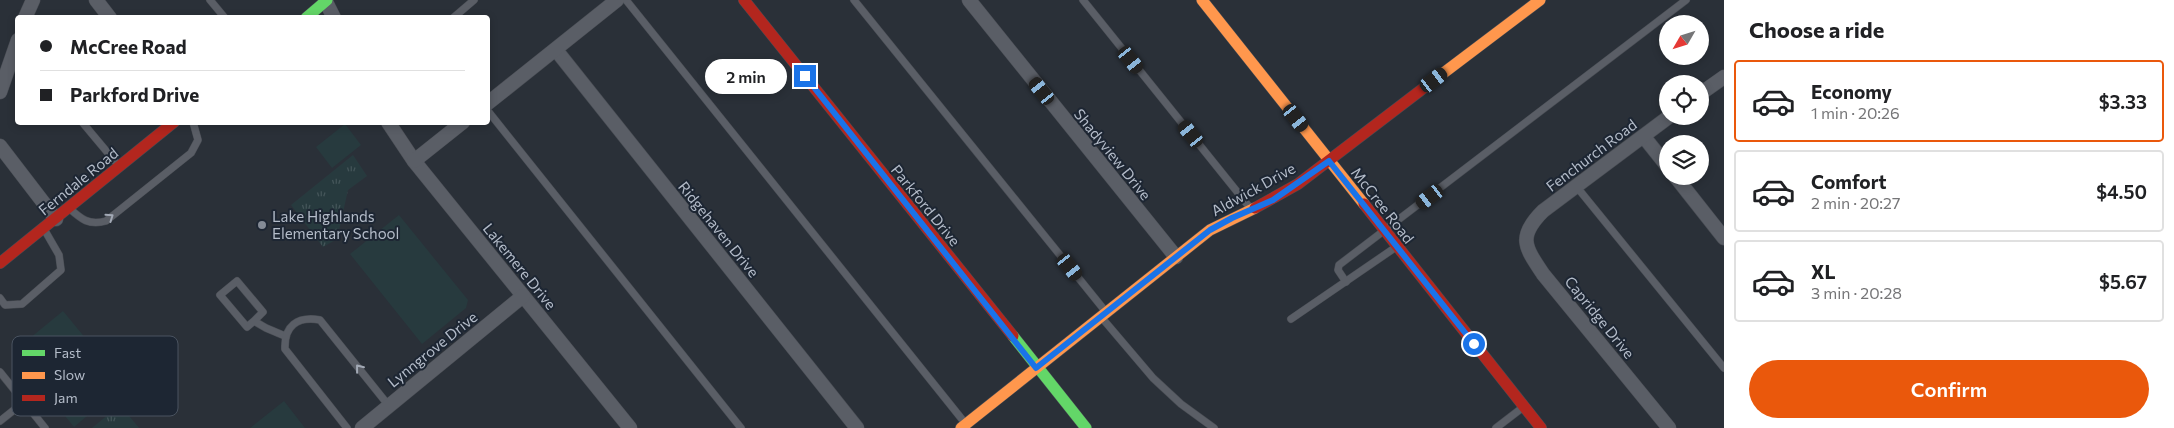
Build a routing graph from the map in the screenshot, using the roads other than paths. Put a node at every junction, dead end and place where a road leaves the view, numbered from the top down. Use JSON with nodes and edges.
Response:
{"nodes":[{"id":1,"x":33,"y":0,"type":"edge"},
{"id":2,"x":96,"y":0,"type":"edge"},
{"id":3,"x":210,"y":0,"type":"edge"},
{"id":4,"x":326,"y":0,"type":"edge"},
{"id":5,"x":474,"y":0,"type":"edge"},
{"id":6,"x":617,"y":0,"type":"edge"},
{"id":7,"x":626,"y":0,"type":"edge"},
{"id":8,"x":744,"y":0,"type":"edge"},
{"id":9,"x":854,"y":0,"type":"edge"},
{"id":10,"x":969,"y":0,"type":"edge"},
{"id":11,"x":1083,"y":0,"type":"edge"},
{"id":12,"x":1202,"y":0,"type":"edge"},
{"id":13,"x":1540,"y":0,"type":"edge"},
{"id":14,"x":1686,"y":0,"type":"edge"},
{"id":15,"x":26,"y":15,"type":"edge"},
{"id":16,"x":108,"y":15,"type":"edge"},
{"id":17,"x":222,"y":15,"type":"edge"},
{"id":18,"x":309,"y":15,"type":"edge"},
{"id":19,"x":333,"y":15,"type":"edge"},
{"id":20,"x":456,"y":15,"type":"edge"},
{"id":21,"x":15,"y":49,"type":"edge"},
{"id":22,"x":556,"y":50,"type":"junction"},
{"id":23,"x":1724,"y":77,"type":"edge"},
{"id":24,"x":1709,"y":88,"type":"edge"},
{"id":25,"x":0,"y":92,"type":"edge"},
{"id":26,"x":490,"y":101,"type":"edge"},
{"id":27,"x":490,"y":114,"type":"edge"},
{"id":28,"x":85,"y":125,"type":"edge"},
{"id":29,"x":170,"y":125,"type":"edge"},
{"id":30,"x":194,"y":125,"type":"edge"},
{"id":31,"x":390,"y":125,"type":"edge"},
{"id":32,"x":459,"y":125,"type":"edge"},
{"id":33,"x":1659,"y":125,"type":"edge"},
{"id":34,"x":1644,"y":137,"type":"junction"},
{"id":35,"x":0,"y":146,"type":"edge"},
{"id":36,"x":1659,"y":156,"type":"edge"},
{"id":37,"x":414,"y":161,"type":"junction"},
{"id":38,"x":1329,"y":161,"type":"junction"},
{"id":39,"x":120,"y":167,"type":"junction"},
{"id":40,"x":1682,"y":185,"type":"edge"},
{"id":41,"x":1576,"y":186,"type":"junction"},
{"id":42,"x":69,"y":208,"type":"junction"},
{"id":43,"x":1251,"y":209,"type":"junction"},
{"id":44,"x":56,"y":218,"type":"junction"},
{"id":45,"x":1532,"y":221,"type":"joint"},
{"id":46,"x":43,"y":228,"type":"junction"},
{"id":47,"x":1385,"y":232,"type":"junction"},
{"id":48,"x":1724,"y":238,"type":"edge"},
{"id":49,"x":1397,"y":247,"type":"junction"},
{"id":50,"x":1176,"y":257,"type":"junction"},
{"id":51,"x":0,"y":263,"type":"edge"},
{"id":52,"x":1346,"y":282,"type":"junction"},
{"id":53,"x":523,"y":296,"type":"junction"},
{"id":54,"x":0,"y":298,"type":"edge"},
{"id":55,"x":1103,"y":314,"type":"junction"},
{"id":56,"x":1292,"y":319,"type":"dead end"},
{"id":57,"x":254,"y":321,"type":"junction"},
{"id":58,"x":285,"y":336,"type":"junction"},
{"id":59,"x":1036,"y":368,"type":"junction"},
{"id":60,"x":1724,"y":368,"type":"edge"},
{"id":61,"x":0,"y":372,"type":"edge"},
{"id":62,"x":12,"y":387,"type":"edge"},
{"id":63,"x":389,"y":406,"type":"junction"},
{"id":64,"x":1524,"y":406,"type":"junction"},
{"id":65,"x":12,"y":412,"type":"edge"},
{"id":66,"x":35,"y":416,"type":"edge"},
{"id":67,"x":0,"y":421,"type":"edge"},
{"id":68,"x":965,"y":427,"type":"edge"},
{"id":69,"x":45,"y":428,"type":"edge"},
{"id":70,"x":348,"y":428,"type":"edge"},
{"id":71,"x":362,"y":428,"type":"edge"},
{"id":72,"x":630,"y":428,"type":"edge"},
{"id":73,"x":741,"y":428,"type":"edge"},
{"id":74,"x":857,"y":428,"type":"edge"},
{"id":75,"x":1086,"y":428,"type":"edge"},
{"id":76,"x":1214,"y":428,"type":"edge"},
{"id":77,"x":1496,"y":428,"type":"edge"},
{"id":78,"x":1542,"y":428,"type":"edge"},
{"id":79,"x":1670,"y":428,"type":"edge"}],
"edges":[{"from":1,"to":15,"type":"street"},
{"from":2,"to":16,"type":"street"},
{"from":3,"to":17,"type":"lane"},
{"from":4,"to":18,"type":"street"},
{"from":4,"to":19,"type":"street"},
{"from":5,"to":20,"type":"lane"},
{"from":6,"to":22,"type":"street"},
{"from":7,"to":68,"type":"lane"},
{"from":8,"to":59,"type":"street","name":"Parkford Drive"},
{"from":9,"to":55,"type":"lane"},
{"from":10,"to":50,"type":"street","name":"Shadyview Drive"},
{"from":11,"to":43,"type":"lane"},
{"from":12,"to":38,"type":"street","name":"McCree Road"},
{"from":13,"to":38,"type":"street","name":"Aldwick Drive"},
{"from":14,"to":47,"type":"lane"},
{"from":21,"to":25,"type":"street"},
{"from":22,"to":26,"type":"street"},
{"from":22,"to":74,"type":"street","name":"Ridgehaven Drive"},
{"from":23,"to":24,"type":"street"},
{"from":27,"to":73,"type":"lane"},
{"from":28,"to":39,"type":"lane"},
{"from":29,"to":39,"type":"street","name":"Ferndale Road"},
{"from":42,"to":30,"type":"lane","one_way":true},
{"from":31,"to":37,"type":"street","name":"Lakemere Drive"},
{"from":32,"to":37,"type":"street"},
{"from":33,"to":34,"type":"street","name":"Fenchurch Road"},
{"from":34,"to":36,"type":"street"},
{"from":34,"to":41,"type":"street","name":"Fenchurch Road"},
{"from":35,"to":44,"type":"street"},
{"from":37,"to":53,"type":"street","name":"Lakemere Drive"},
{"from":38,"to":43,"type":"street","name":"Aldwick Drive"},
{"from":38,"to":47,"type":"street","name":"McCree Road"},
{"from":39,"to":42,"type":"street","name":"Ferndale Road"},
{"from":40,"to":48,"type":"street"},
{"from":41,"to":45,"type":"street","name":"Fenchurch Road"},
{"from":41,"to":60,"type":"lane"},
{"from":42,"to":44,"type":"street","name":"Ferndale Road"},
{"from":43,"to":50,"type":"street","name":"Aldwick Drive"},
{"from":44,"to":46,"type":"street","name":"Ferndale Road"},
{"from":45,"to":79,"type":"street","name":"Capridge Drive"},
{"from":46,"to":51,"type":"street","name":"Ferndale Road"},
{"from":46,"to":54,"type":"lane"},
{"from":47,"to":49,"type":"street","name":"McCree Road"},
{"from":47,"to":52,"type":"lane"},
{"from":49,"to":52,"type":"lane"},
{"from":49,"to":64,"type":"street","name":"McCree Road"},
{"from":50,"to":55,"type":"street","name":"Aldwick Drive"},
{"from":52,"to":56,"type":"lane"},
{"from":53,"to":63,"type":"street","name":"Lynngrove Drive"},
{"from":53,"to":72,"type":"street","name":"Lakemere Drive"},
{"from":55,"to":59,"type":"street","name":"Aldwick Drive"},
{"from":55,"to":76,"type":"lane"},
{"from":57,"to":57,"type":"lane"},
{"from":57,"to":58,"type":"lane"},
{"from":63,"to":58,"type":"lane","one_way":true},
{"from":58,"to":70,"type":"lane"},
{"from":59,"to":68,"type":"street","name":"Aldwick Drive"},
{"from":59,"to":75,"type":"street","name":"Parkford Drive"},
{"from":61,"to":62,"type":"lane"},
{"from":63,"to":71,"type":"street","name":"Lynngrove Drive"},
{"from":64,"to":77,"type":"lane"},
{"from":64,"to":78,"type":"street","name":"McCree Road"},
{"from":65,"to":67,"type":"lane"},
{"from":66,"to":69,"type":"lane"}]}
